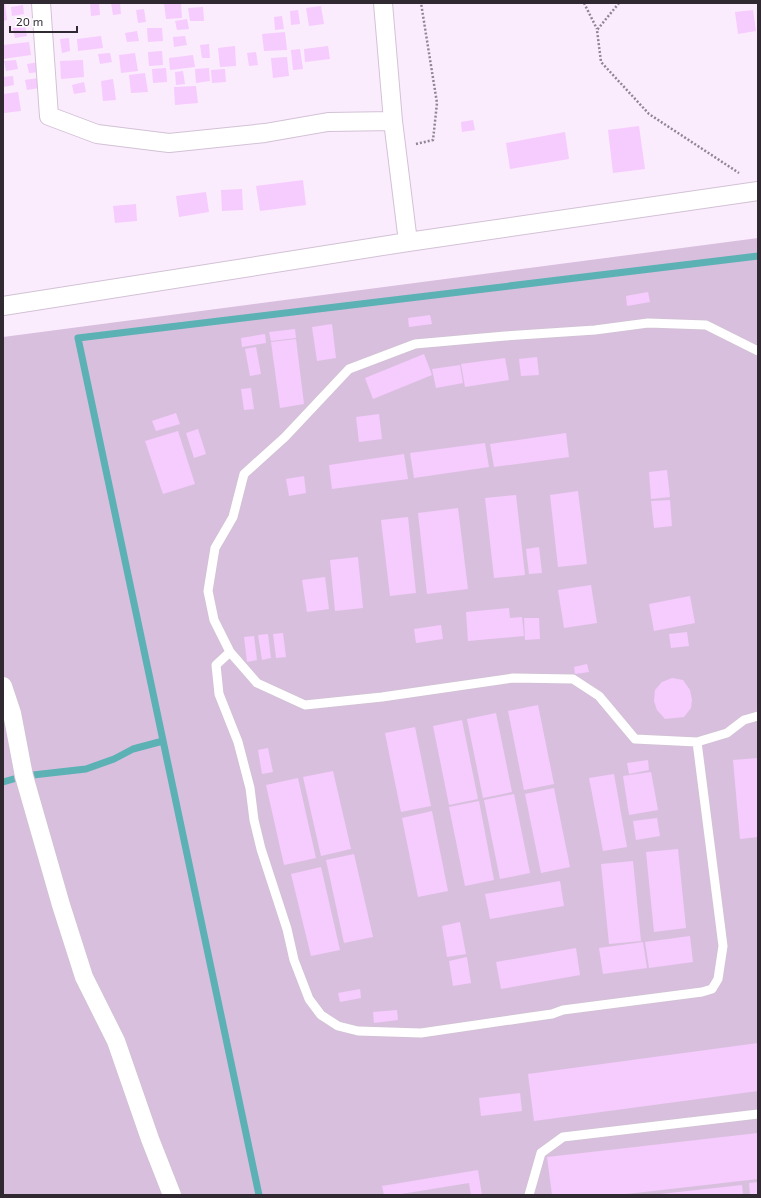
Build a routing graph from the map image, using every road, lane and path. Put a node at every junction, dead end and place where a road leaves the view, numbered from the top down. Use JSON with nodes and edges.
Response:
{"nodes":[{"id":1,"x":41,"y":3,"type":"edge"},
{"id":2,"x":383,"y":3,"type":"edge"},
{"id":3,"x":421,"y":3,"type":"edge"},
{"id":4,"x":584,"y":3,"type":"edge"},
{"id":5,"x":620,"y":3,"type":"edge"},
{"id":6,"x":597,"y":30,"type":"junction"},
{"id":7,"x":393,"y":121,"type":"junction"},
{"id":8,"x":396,"y":148,"type":"junction"},
{"id":9,"x":745,"y":177,"type":"dead end"},
{"id":10,"x":758,"y":191,"type":"edge"},
{"id":11,"x":408,"y":242,"type":"junction"},
{"id":12,"x":3,"y":306,"type":"edge"},
{"id":13,"x":758,"y":351,"type":"edge"},
{"id":14,"x":230,"y":652,"type":"junction"},
{"id":15,"x":3,"y":686,"type":"edge"},
{"id":16,"x":758,"y":716,"type":"edge"},
{"id":17,"x":697,"y":742,"type":"junction"},
{"id":18,"x":758,"y":1114,"type":"edge"},
{"id":19,"x":172,"y":1195,"type":"edge"},
{"id":20,"x":529,"y":1195,"type":"edge"}],
"edges":[{"from":1,"to":7,"type":"street"},
{"from":2,"to":7,"type":"street"},
{"from":3,"to":8,"type":"path"},
{"from":4,"to":6,"type":"path"},
{"from":5,"to":6,"type":"path"},
{"from":6,"to":9,"type":"path"},
{"from":7,"to":8,"type":"street"},
{"from":8,"to":11,"type":"street"},
{"from":10,"to":11,"type":"street"},
{"from":11,"to":12,"type":"street"},
{"from":13,"to":14,"type":"lane"},
{"from":14,"to":17,"type":"lane"},
{"from":14,"to":17,"type":"lane"},
{"from":15,"to":19,"type":"street"},
{"from":16,"to":17,"type":"lane"},
{"from":18,"to":20,"type":"lane"}]}
